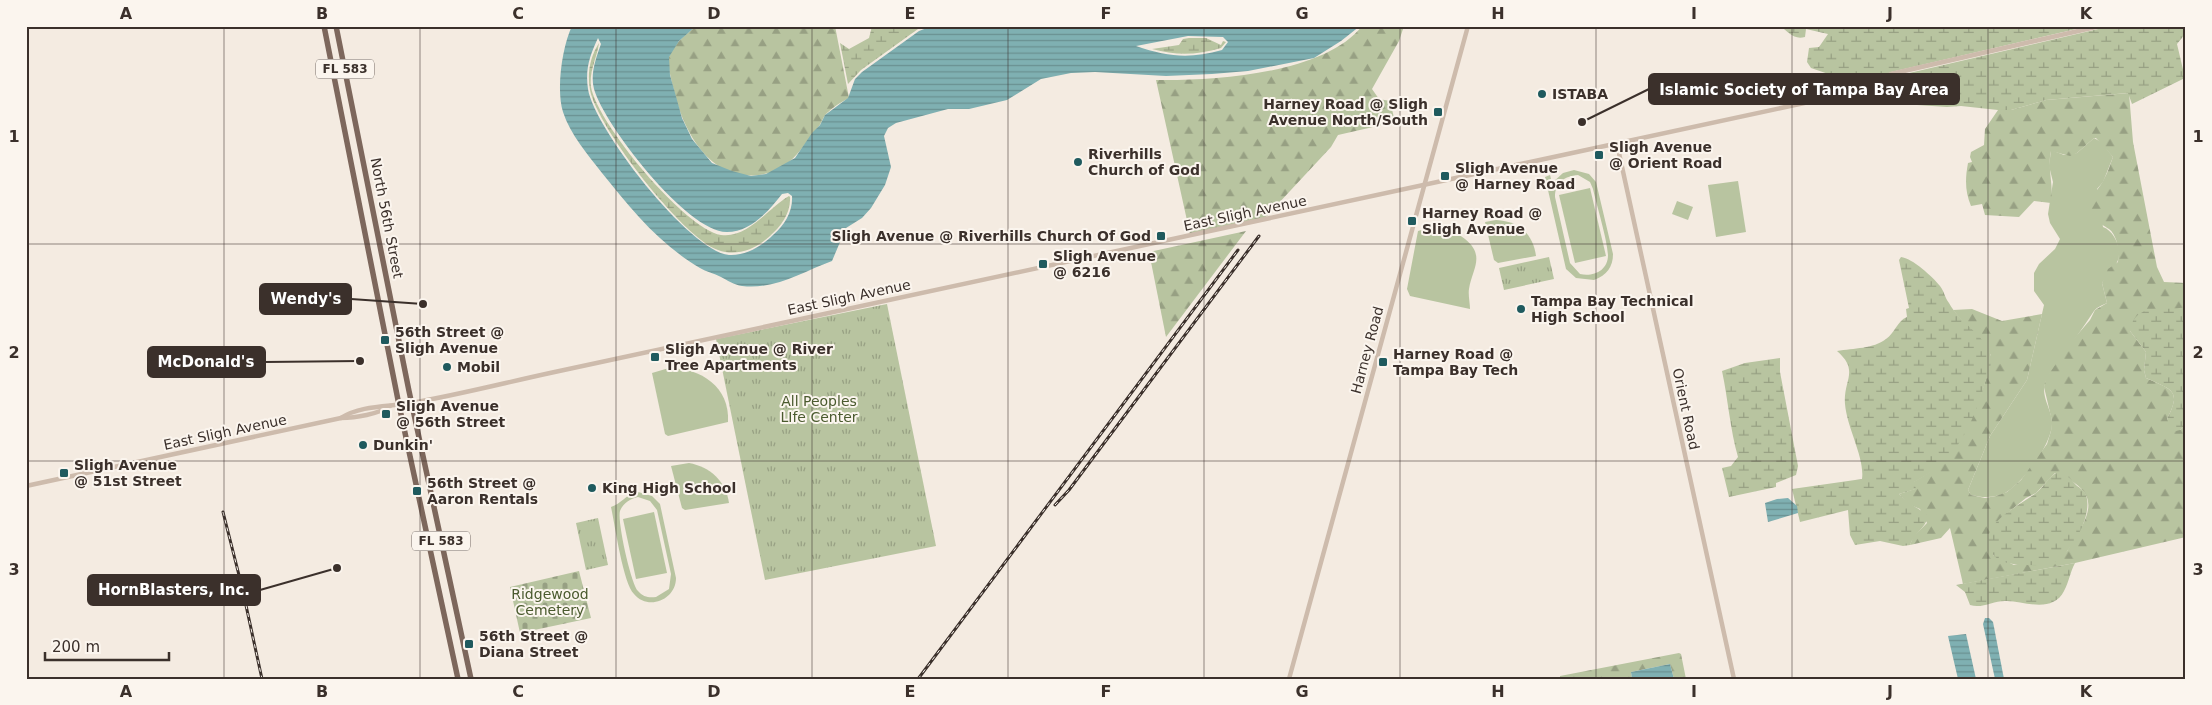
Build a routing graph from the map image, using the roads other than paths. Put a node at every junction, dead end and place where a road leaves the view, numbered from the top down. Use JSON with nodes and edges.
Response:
{"nodes":[{"id":1,"x":324,"y":26,"type":"edge"},
{"id":2,"x":336,"y":26,"type":"edge"},
{"id":3,"x":1468,"y":26,"type":"edge"},
{"id":4,"x":2100,"y":26,"type":"edge"},
{"id":5,"x":1617,"y":144,"type":"junction"},
{"id":6,"x":1423,"y":186,"type":"junction"},
{"id":7,"x":412,"y":403,"type":"junction"},
{"id":8,"x":399,"y":404,"type":"junction"},
{"id":9,"x":26,"y":486,"type":"edge"},
{"id":10,"x":440,"y":537,"type":"junction"},
{"id":11,"x":428,"y":539,"type":"junction"},
{"id":12,"x":458,"y":679,"type":"edge"},
{"id":13,"x":471,"y":679,"type":"edge"},
{"id":14,"x":1288,"y":679,"type":"edge"},
{"id":15,"x":1734,"y":679,"type":"edge"}],
"edges":[{"from":1,"to":8,"type":"main road","name":"North 56th Street","number":"FL 583"},
{"from":2,"to":7,"type":"main road","name":"North 56th Street","number":"FL 583"},
{"from":3,"to":6,"type":"street","name":"Harney Road"},
{"from":4,"to":5,"type":"street","name":"East Sligh Avenue"},
{"from":5,"to":6,"type":"street","name":"East Sligh Avenue"},
{"from":5,"to":15,"type":"street","name":"Orient Road"},
{"from":6,"to":7,"type":"street","name":"East Sligh Avenue"},
{"from":6,"to":14,"type":"street","name":"Harney Road"},
{"from":7,"to":8,"type":"street","name":"East Sligh Avenue"},
{"from":7,"to":10,"type":"main road","name":"North 56th Street","number":"FL 583"},
{"from":8,"to":9,"type":"street","name":"East Sligh Avenue"},
{"from":8,"to":11,"type":"main road","name":"North 56th Street","number":"FL 583"},
{"from":10,"to":11,"type":"main road"},
{"from":10,"to":13,"type":"main road","name":"North 56th Street","number":"FL 583"},
{"from":11,"to":12,"type":"main road","name":"North 56th Street","number":"FL 583"}]}
